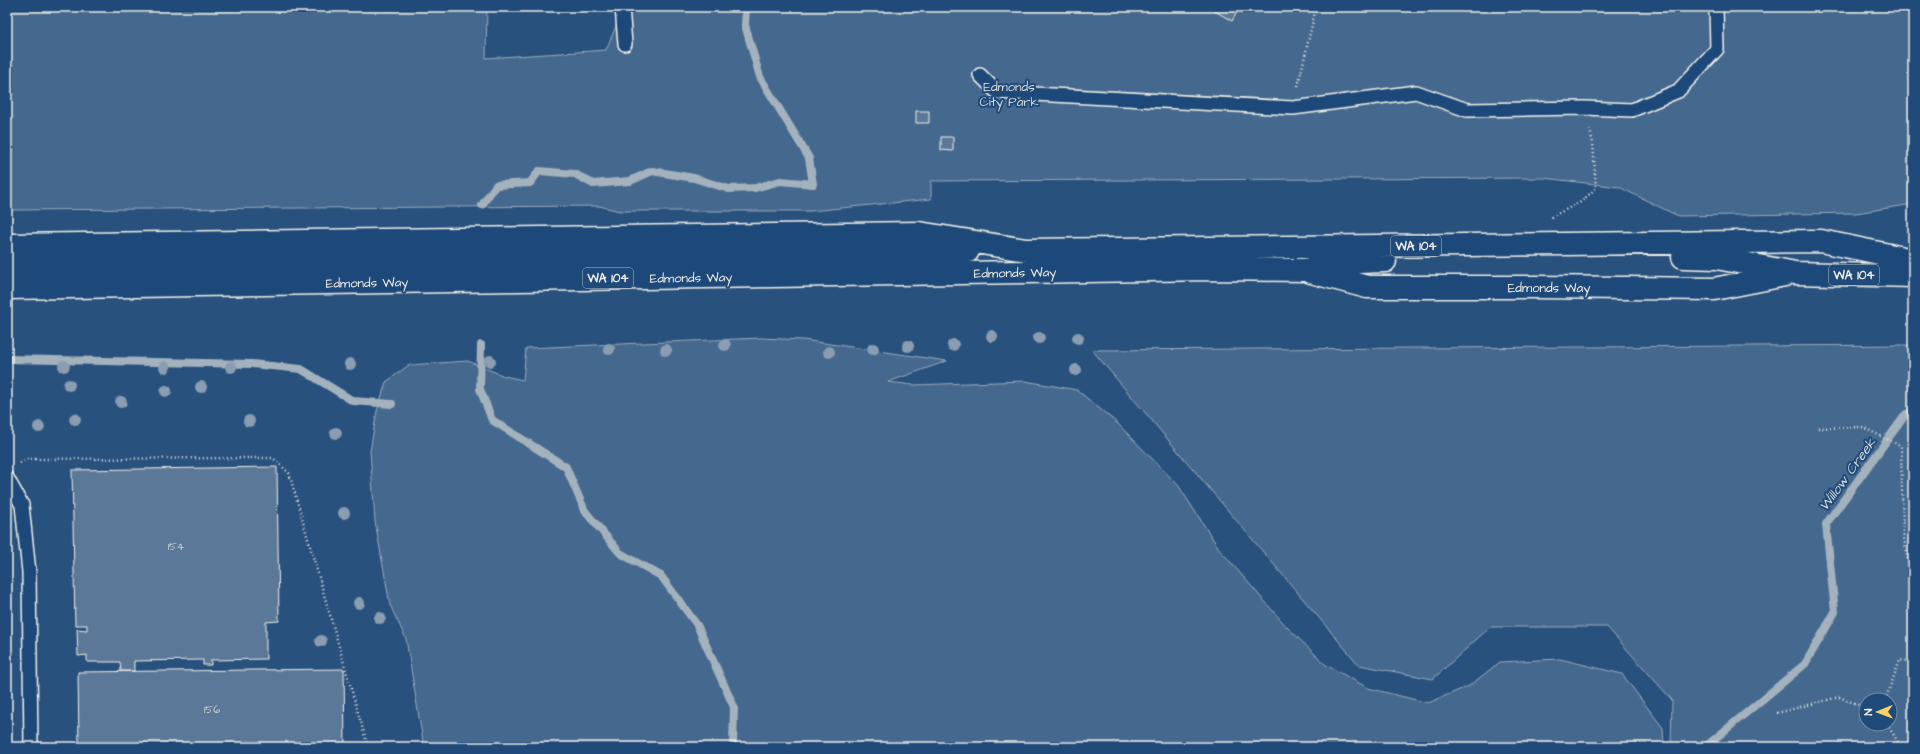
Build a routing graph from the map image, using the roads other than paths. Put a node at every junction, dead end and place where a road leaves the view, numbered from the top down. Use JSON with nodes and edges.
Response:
{"nodes":[{"id":1,"x":622,"y":7,"type":"edge"},
{"id":2,"x":1716,"y":7,"type":"edge"},
{"id":3,"x":625,"y":44,"type":"dead end"},
{"id":4,"x":980,"y":75,"type":"dead end"},
{"id":5,"x":7,"y":245,"type":"edge"},
{"id":6,"x":1026,"y":250,"type":"junction"},
{"id":7,"x":1913,"y":260,"type":"edge"},
{"id":8,"x":7,"y":267,"type":"edge"},
{"id":9,"x":1304,"y":270,"type":"junction"},
{"id":10,"x":1795,"y":273,"type":"junction"},
{"id":11,"x":1913,"y":276,"type":"edge"},
{"id":12,"x":7,"y":288,"type":"edge"},
{"id":13,"x":7,"y":478,"type":"edge"},
{"id":14,"x":31,"y":747,"type":"edge"}],
"edges":[{"from":1,"to":3,"type":"lane"},
{"from":2,"to":4,"type":"lane"},
{"from":5,"to":6,"type":"main road","number":"WA 104"},
{"from":6,"to":7,"type":"main road","number":"WA 104"},
{"from":6,"to":8,"type":"main road","number":"WA 104"},
{"from":9,"to":10,"type":"main road","name":"Edmonds Way","number":"WA 104"},
{"from":9,"to":10,"type":"main road","name":"Edmonds Way","number":"WA 104"},
{"from":9,"to":12,"type":"main road","name":"Edmonds Way","number":"WA 104"},
{"from":10,"to":11,"type":"main road","name":"Edmonds Way","number":"WA 104"},
{"from":13,"to":14,"type":"lane"}]}
